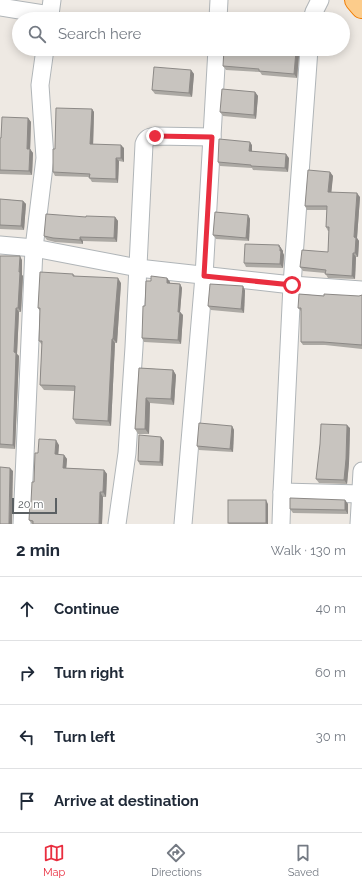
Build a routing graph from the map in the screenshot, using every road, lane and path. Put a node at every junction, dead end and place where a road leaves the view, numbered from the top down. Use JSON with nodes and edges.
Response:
{"nodes":[{"id":1,"x":219,"y":0,"type":"edge"},
{"id":2,"x":320,"y":0,"type":"edge"},
{"id":3,"x":356,"y":0,"type":"edge"},
{"id":4,"x":0,"y":7,"type":"edge"},
{"id":5,"x":362,"y":7,"type":"edge"},
{"id":6,"x":51,"y":11,"type":"edge"},
{"id":7,"x":218,"y":12,"type":"edge"},
{"id":8,"x":314,"y":12,"type":"edge"},
{"id":9,"x":44,"y":56,"type":"edge"},
{"id":10,"x":217,"y":56,"type":"edge"},
{"id":11,"x":308,"y":56,"type":"edge"},
{"id":12,"x":212,"y":137,"type":"junction"},
{"id":13,"x":0,"y":245,"type":"edge"},
{"id":14,"x":34,"y":248,"type":"junction"},
{"id":15,"x":138,"y":268,"type":"junction"},
{"id":16,"x":204,"y":276,"type":"junction"},
{"id":17,"x":292,"y":285,"type":"junction"},
{"id":18,"x":362,"y":290,"type":"edge"},
{"id":19,"x":362,"y":471,"type":"edge"},
{"id":20,"x":282,"y":492,"type":"junction"},
{"id":21,"x":362,"y":494,"type":"edge"},
{"id":22,"x":22,"y":524,"type":"edge"},
{"id":23,"x":117,"y":524,"type":"edge"},
{"id":24,"x":183,"y":524,"type":"edge"},
{"id":25,"x":281,"y":524,"type":"edge"},
{"id":26,"x":359,"y":524,"type":"edge"}],
"edges":[{"from":1,"to":7,"type":"street"},
{"from":2,"to":8,"type":"street"},
{"from":3,"to":5,"type":"highway"},
{"from":4,"to":6,"type":"street"},
{"from":9,"to":14,"type":"street"},
{"from":10,"to":12,"type":"street"},
{"from":11,"to":17,"type":"street"},
{"from":12,"to":15,"type":"street"},
{"from":12,"to":16,"type":"street"},
{"from":13,"to":14,"type":"street"},
{"from":14,"to":15,"type":"street"},
{"from":14,"to":22,"type":"street"},
{"from":15,"to":16,"type":"street"},
{"from":15,"to":23,"type":"street"},
{"from":16,"to":17,"type":"street"},
{"from":16,"to":24,"type":"street"},
{"from":17,"to":18,"type":"street"},
{"from":17,"to":20,"type":"street"},
{"from":19,"to":21,"type":"street"},
{"from":20,"to":21,"type":"street"},
{"from":20,"to":25,"type":"street"},
{"from":21,"to":26,"type":"street"}]}
